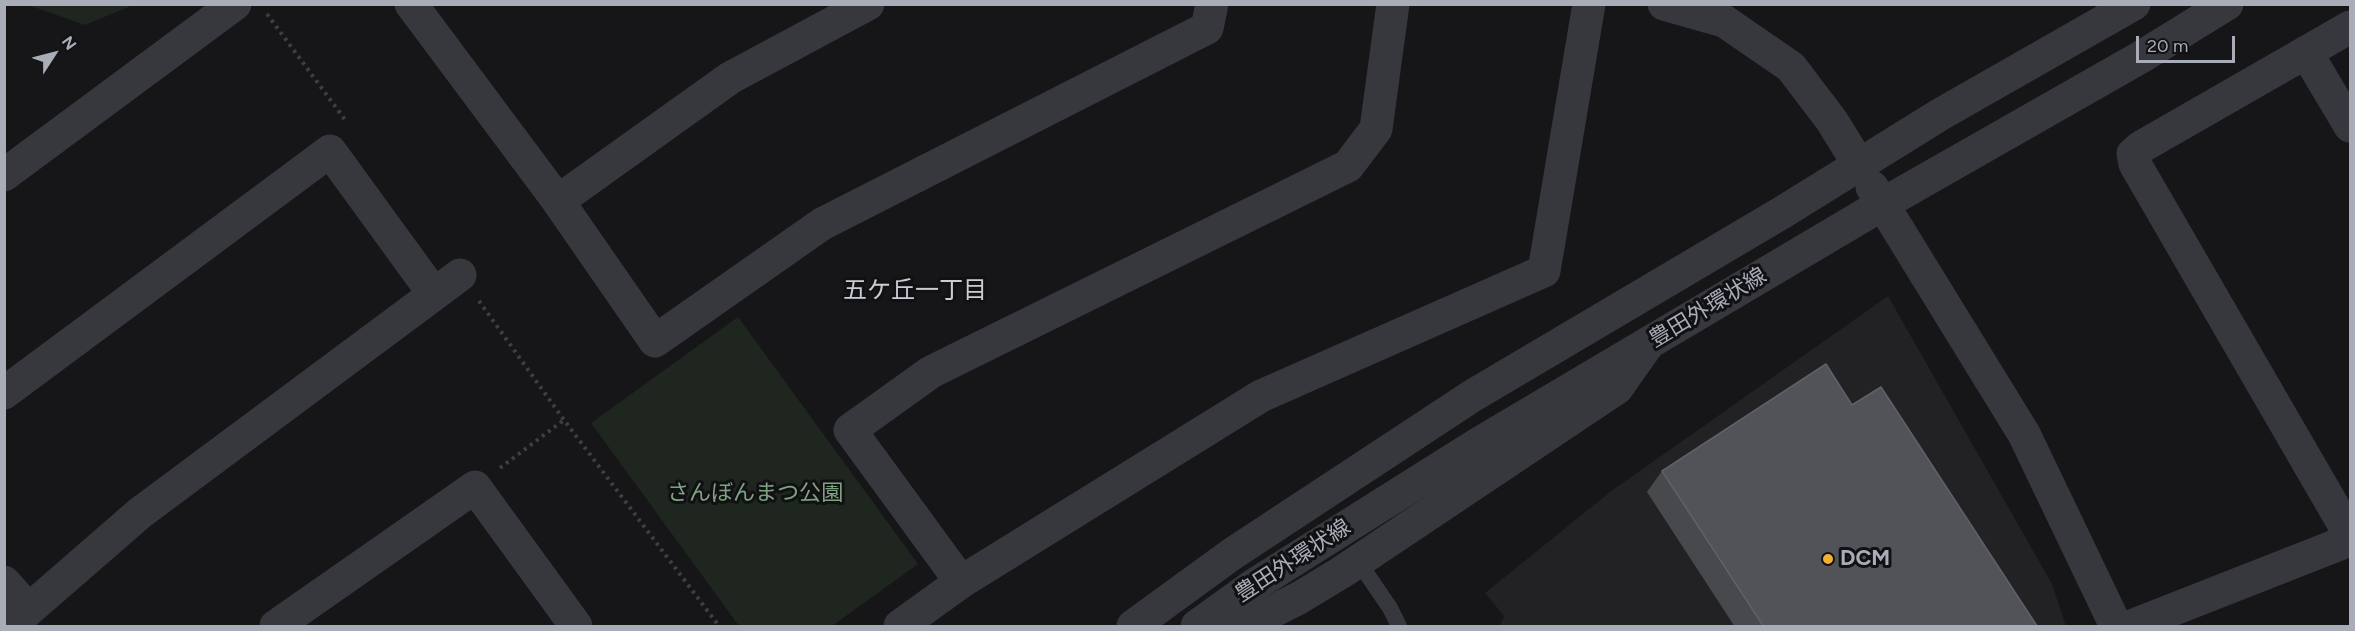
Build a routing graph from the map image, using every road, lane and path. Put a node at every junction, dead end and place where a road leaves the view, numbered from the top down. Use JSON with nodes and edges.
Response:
{"nodes":[{"id":1,"x":235,"y":4,"type":"edge"},
{"id":2,"x":411,"y":4,"type":"edge"},
{"id":3,"x":868,"y":4,"type":"edge"},
{"id":4,"x":1212,"y":4,"type":"edge"},
{"id":5,"x":1393,"y":4,"type":"edge"},
{"id":6,"x":1589,"y":4,"type":"edge"},
{"id":7,"x":1664,"y":4,"type":"edge"},
{"id":8,"x":2134,"y":4,"type":"edge"},
{"id":9,"x":2227,"y":4,"type":"edge"},
{"id":10,"x":2350,"y":27,"type":"edge"},
{"id":11,"x":2306,"y":52,"type":"junction"},
{"id":12,"x":2350,"y":126,"type":"edge"},
{"id":13,"x":1859,"y":165,"type":"junction"},
{"id":14,"x":4,"y":175,"type":"edge"},
{"id":15,"x":558,"y":201,"type":"junction"},
{"id":16,"x":1883,"y":204,"type":"junction"},
{"id":17,"x":460,"y":275,"type":"joint"},
{"id":18,"x":434,"y":294,"type":"junction"},
{"id":19,"x":1648,"y":344,"type":"junction"},
{"id":20,"x":4,"y":393,"type":"edge"},
{"id":21,"x":564,"y":420,"type":"junction"},
{"id":22,"x":474,"y":487,"type":"junction"},
{"id":23,"x":2350,"y":538,"type":"edge"},
{"id":24,"x":1358,"y":561,"type":"junction"},
{"id":25,"x":4,"y":582,"type":"edge"},
{"id":26,"x":961,"y":582,"type":"junction"},
{"id":27,"x":19,"y":618,"type":"edge"},
{"id":28,"x":276,"y":627,"type":"edge"},
{"id":29,"x":576,"y":627,"type":"edge"},
{"id":30,"x":719,"y":627,"type":"edge"},
{"id":31,"x":900,"y":627,"type":"edge"},
{"id":32,"x":1133,"y":627,"type":"edge"},
{"id":33,"x":1197,"y":627,"type":"edge"},
{"id":34,"x":1233,"y":627,"type":"edge"},
{"id":35,"x":1399,"y":627,"type":"edge"},
{"id":36,"x":2116,"y":627,"type":"edge"},
{"id":37,"x":2132,"y":627,"type":"edge"}],
"edges":[{"from":1,"to":14,"type":"street"},
{"from":2,"to":15,"type":"street"},
{"from":3,"to":15,"type":"street"},
{"from":4,"to":15,"type":"street"},
{"from":5,"to":26,"type":"street"},
{"from":6,"to":26,"type":"street"},
{"from":7,"to":13,"type":"street"},
{"from":8,"to":13,"type":"street","name":"豊田外環状線"},
{"from":9,"to":16,"type":"street","name":"豊田外環状線"},
{"from":10,"to":11,"type":"street"},
{"from":11,"to":12,"type":"street"},
{"from":11,"to":23,"type":"street"},
{"from":13,"to":16,"type":"street"},
{"from":13,"to":32,"type":"street","name":"豊田外環状線"},
{"from":16,"to":19,"type":"street","name":"豊田外環状線"},
{"from":16,"to":36,"type":"street"},
{"from":17,"to":18,"type":"street"},
{"from":17,"to":21,"type":"path"},
{"from":18,"to":20,"type":"street"},
{"from":18,"to":27,"type":"street"},
{"from":19,"to":24,"type":"street"},
{"from":19,"to":33,"type":"street","name":"豊田外環状線"},
{"from":21,"to":22,"type":"path"},
{"from":21,"to":30,"type":"path"},
{"from":22,"to":28,"type":"street"},
{"from":22,"to":29,"type":"street"},
{"from":23,"to":37,"type":"street"},
{"from":24,"to":34,"type":"street"},
{"from":24,"to":35,"type":"lane"},
{"from":25,"to":27,"type":"street"},
{"from":26,"to":31,"type":"street"}]}
